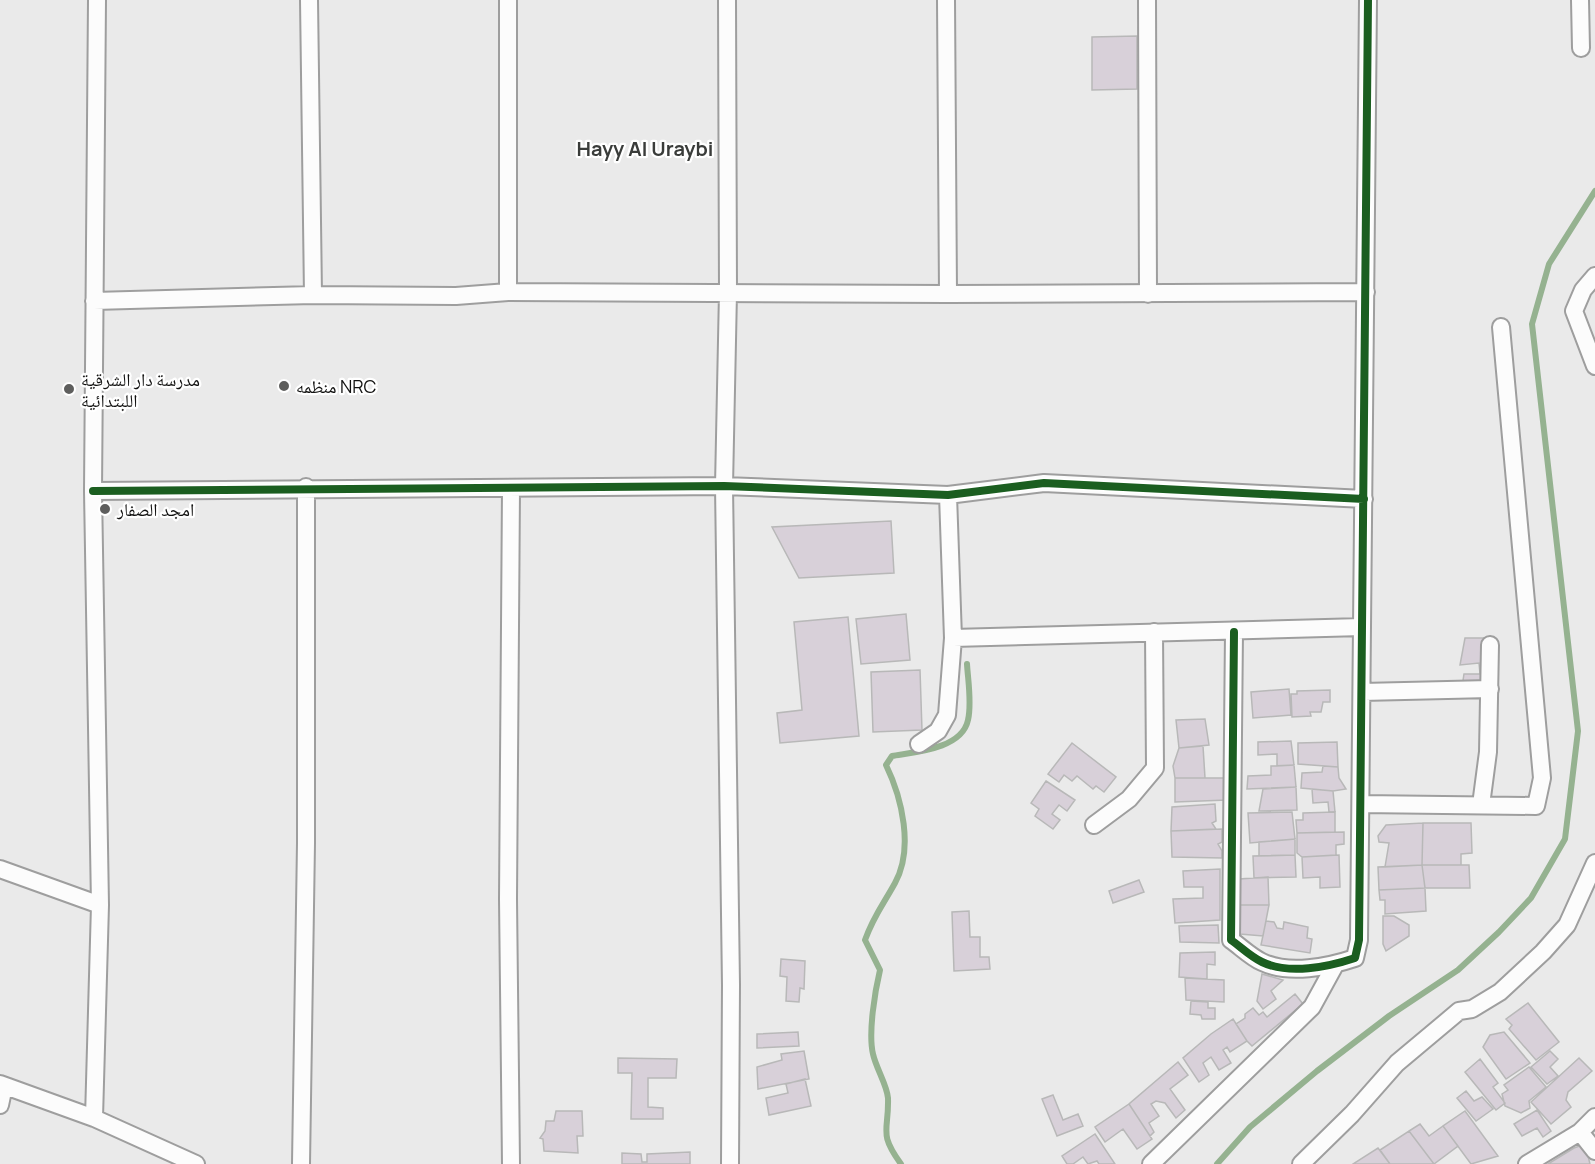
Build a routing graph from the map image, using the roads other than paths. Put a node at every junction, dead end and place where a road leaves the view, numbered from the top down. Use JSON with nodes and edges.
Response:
{"nodes":[{"id":1,"x":98,"y":0,"type":"edge"},
{"id":2,"x":309,"y":0,"type":"edge"},
{"id":3,"x":508,"y":0,"type":"edge"},
{"id":4,"x":727,"y":0,"type":"edge"},
{"id":5,"x":946,"y":0,"type":"edge"},
{"id":6,"x":1147,"y":0,"type":"edge"},
{"id":7,"x":1368,"y":0,"type":"edge"},
{"id":8,"x":1580,"y":0,"type":"edge"},
{"id":9,"x":1581,"y":48,"type":"dead end"},
{"id":10,"x":1595,"y":276,"type":"edge"},
{"id":11,"x":508,"y":292,"type":"junction"},
{"id":12,"x":728,"y":292,"type":"junction"},
{"id":13,"x":1366,"y":292,"type":"junction"},
{"id":14,"x":948,"y":294,"type":"junction"},
{"id":15,"x":1148,"y":294,"type":"junction"},
{"id":16,"x":313,"y":295,"type":"junction"},
{"id":17,"x":94,"y":300,"type":"junction"},
{"id":18,"x":1501,"y":327,"type":"dead end"},
{"id":19,"x":1593,"y":351,"type":"edge"},
{"id":20,"x":1595,"y":366,"type":"edge"},
{"id":21,"x":724,"y":486,"type":"junction"},
{"id":22,"x":306,"y":487,"type":"junction"},
{"id":23,"x":512,"y":489,"type":"junction"},
{"id":24,"x":93,"y":490,"type":"junction"},
{"id":25,"x":948,"y":495,"type":"junction"},
{"id":26,"x":1364,"y":499,"type":"junction"},
{"id":27,"x":1362,"y":627,"type":"junction"},
{"id":28,"x":1154,"y":632,"type":"junction"},
{"id":29,"x":1233,"y":632,"type":"junction"},
{"id":30,"x":953,"y":638,"type":"junction"},
{"id":31,"x":1490,"y":645,"type":"dead end"},
{"id":32,"x":1490,"y":689,"type":"junction"},
{"id":33,"x":1362,"y":692,"type":"junction"},
{"id":34,"x":919,"y":744,"type":"dead end"},
{"id":35,"x":1361,"y":804,"type":"junction"},
{"id":36,"x":1480,"y":805,"type":"junction"},
{"id":37,"x":1094,"y":825,"type":"dead end"},
{"id":38,"x":1595,"y":862,"type":"edge"},
{"id":39,"x":0,"y":869,"type":"edge"},
{"id":40,"x":100,"y":905,"type":"junction"},
{"id":41,"x":1335,"y":965,"type":"junction"},
{"id":42,"x":2,"y":1085,"type":"edge"},
{"id":43,"x":0,"y":1105,"type":"edge"},
{"id":44,"x":1595,"y":1117,"type":"edge"},
{"id":45,"x":94,"y":1118,"type":"junction"},
{"id":46,"x":1580,"y":1132,"type":"junction"},
{"id":47,"x":1595,"y":1151,"type":"edge"},
{"id":48,"x":192,"y":1163,"type":"edge"},
{"id":49,"x":301,"y":1164,"type":"edge"},
{"id":50,"x":511,"y":1164,"type":"edge"},
{"id":51,"x":730,"y":1164,"type":"edge"},
{"id":52,"x":1151,"y":1164,"type":"edge"},
{"id":53,"x":1301,"y":1164,"type":"edge"},
{"id":54,"x":1527,"y":1164,"type":"edge"}],
"edges":[{"from":1,"to":17,"type":"street"},
{"from":2,"to":16,"type":"street"},
{"from":3,"to":11,"type":"street"},
{"from":4,"to":12,"type":"street"},
{"from":5,"to":14,"type":"street"},
{"from":6,"to":15,"type":"street"},
{"from":7,"to":13,"type":"street"},
{"from":8,"to":9,"type":"street"},
{"from":10,"to":19,"type":"street"},
{"from":11,"to":12,"type":"street"},
{"from":11,"to":16,"type":"street"},
{"from":12,"to":14,"type":"street"},
{"from":12,"to":21,"type":"street"},
{"from":13,"to":15,"type":"street"},
{"from":13,"to":26,"type":"street"},
{"from":14,"to":15,"type":"street"},
{"from":16,"to":17,"type":"street"},
{"from":17,"to":24,"type":"street"},
{"from":18,"to":36,"type":"street"},
{"from":19,"to":20,"type":"street"},
{"from":21,"to":23,"type":"street"},
{"from":21,"to":25,"type":"street"},
{"from":21,"to":51,"type":"street"},
{"from":22,"to":23,"type":"street"},
{"from":22,"to":24,"type":"street"},
{"from":22,"to":49,"type":"street"},
{"from":23,"to":50,"type":"street"},
{"from":24,"to":40,"type":"street"},
{"from":25,"to":26,"type":"street"},
{"from":25,"to":30,"type":"street"},
{"from":26,"to":27,"type":"street"},
{"from":27,"to":29,"type":"street"},
{"from":27,"to":33,"type":"street"},
{"from":28,"to":29,"type":"street"},
{"from":28,"to":30,"type":"street"},
{"from":28,"to":37,"type":"street"},
{"from":29,"to":41,"type":"street"},
{"from":30,"to":34,"type":"street"},
{"from":31,"to":32,"type":"street"},
{"from":32,"to":33,"type":"street"},
{"from":32,"to":36,"type":"street"},
{"from":33,"to":35,"type":"street"},
{"from":35,"to":36,"type":"street"},
{"from":35,"to":41,"type":"street"},
{"from":38,"to":53,"type":"street"},
{"from":39,"to":40,"type":"street"},
{"from":40,"to":45,"type":"street"},
{"from":41,"to":52,"type":"street"},
{"from":42,"to":43,"type":"street"},
{"from":42,"to":45,"type":"street"},
{"from":44,"to":46,"type":"street"},
{"from":45,"to":48,"type":"street"},
{"from":46,"to":47,"type":"street"},
{"from":46,"to":54,"type":"street"}]}
